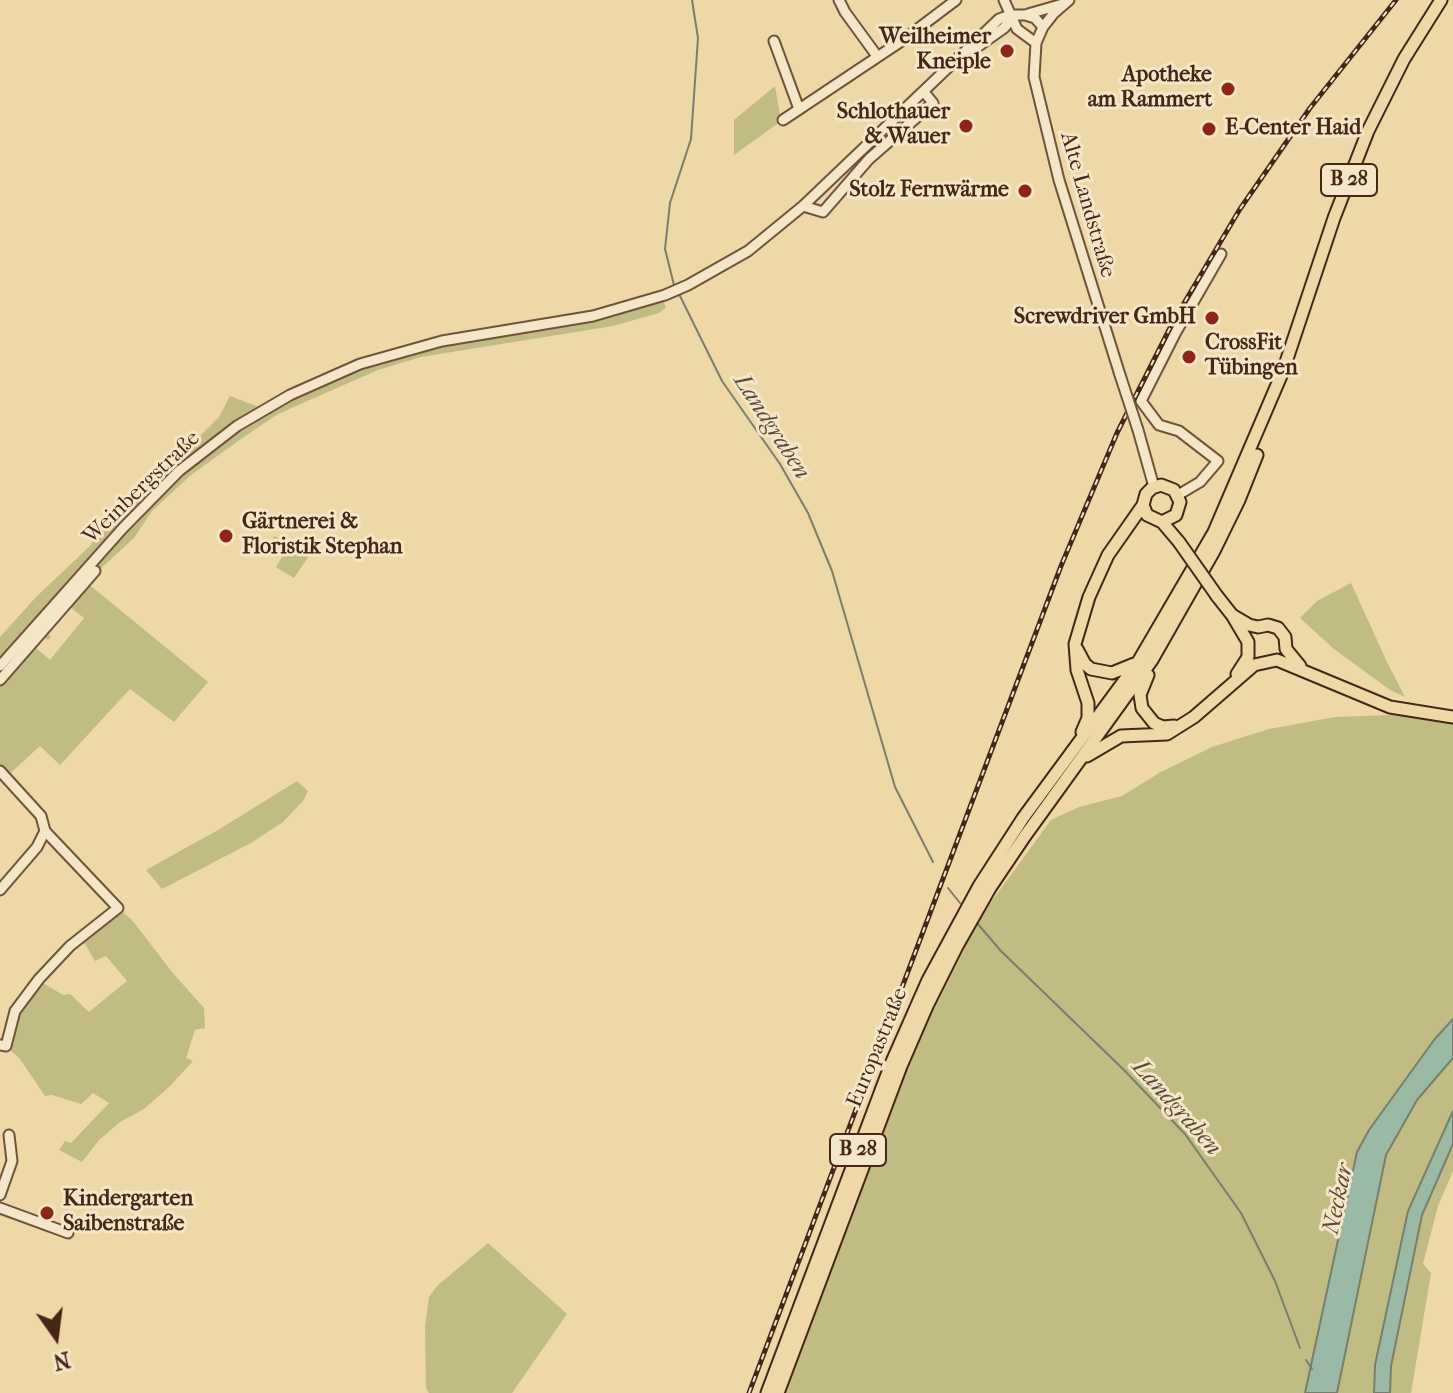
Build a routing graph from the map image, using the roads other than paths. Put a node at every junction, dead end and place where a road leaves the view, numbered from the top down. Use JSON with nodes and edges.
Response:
{"nodes":[{"id":1,"x":839,"y":0,"type":"edge"},
{"id":2,"x":956,"y":0,"type":"edge"},
{"id":3,"x":1004,"y":0,"type":"edge"},
{"id":4,"x":1441,"y":0,"type":"edge"},
{"id":5,"x":1066,"y":2,"type":"edge"},
{"id":6,"x":1010,"y":15,"type":"junction"},
{"id":7,"x":1025,"y":15,"type":"junction"},
{"id":8,"x":1043,"y":27,"type":"junction"},
{"id":9,"x":1004,"y":28,"type":"junction"},
{"id":10,"x":1017,"y":29,"type":"junction"},
{"id":11,"x":774,"y":41,"type":"dead end"},
{"id":12,"x":1036,"y":43,"type":"junction"},
{"id":13,"x":877,"y":56,"type":"junction"},
{"id":14,"x":956,"y":62,"type":"junction"},
{"id":15,"x":924,"y":92,"type":"junction"},
{"id":16,"x":799,"y":109,"type":"junction"},
{"id":17,"x":783,"y":120,"type":"dead end"},
{"id":18,"x":803,"y":206,"type":"junction"},
{"id":19,"x":1221,"y":254,"type":"dead end"},
{"id":20,"x":1283,"y":371,"type":"junction"},
{"id":21,"x":1154,"y":487,"type":"junction"},
{"id":22,"x":1178,"y":495,"type":"junction"},
{"id":23,"x":1143,"y":505,"type":"junction"},
{"id":24,"x":1162,"y":519,"type":"junction"},
{"id":25,"x":1121,"y":536,"type":"junction"},
{"id":26,"x":95,"y":571,"type":"dead end"},
{"id":27,"x":1232,"y":615,"type":"junction"},
{"id":28,"x":1258,"y":627,"type":"junction"},
{"id":29,"x":1075,"y":644,"type":"junction"},
{"id":30,"x":1249,"y":647,"type":"junction"},
{"id":31,"x":1286,"y":649,"type":"junction"},
{"id":32,"x":1152,"y":660,"type":"junction"},
{"id":33,"x":1277,"y":660,"type":"junction"},
{"id":34,"x":1138,"y":662,"type":"junction"},
{"id":35,"x":1260,"y":662,"type":"junction"},
{"id":36,"x":0,"y":666,"type":"edge"},
{"id":37,"x":1303,"y":669,"type":"junction"},
{"id":38,"x":0,"y":680,"type":"edge"},
{"id":39,"x":1233,"y":682,"type":"junction"},
{"id":40,"x":1453,"y":717,"type":"edge"},
{"id":41,"x":1183,"y":725,"type":"junction"},
{"id":42,"x":1073,"y":751,"type":"junction"},
{"id":43,"x":1074,"y":767,"type":"junction"},
{"id":44,"x":0,"y":771,"type":"edge"},
{"id":45,"x":45,"y":831,"type":"junction"},
{"id":46,"x":0,"y":890,"type":"edge"},
{"id":47,"x":970,"y":912,"type":"junction"},
{"id":48,"x":0,"y":1045,"type":"edge"},
{"id":49,"x":9,"y":1135,"type":"dead end"},
{"id":50,"x":0,"y":1195,"type":"edge"},
{"id":51,"x":0,"y":1208,"type":"edge"},
{"id":52,"x":68,"y":1233,"type":"dead end"},
{"id":53,"x":767,"y":1393,"type":"edge"},
{"id":54,"x":778,"y":1393,"type":"edge"}],
"edges":[{"from":1,"to":13,"type":"street"},
{"from":2,"to":13,"type":"street"},
{"from":3,"to":6,"type":"street"},
{"from":4,"to":20,"type":"main road","number":"B 28"},
{"from":5,"to":7,"type":"street"},
{"from":5,"to":8,"type":"street","name":"Alte Landstraße"},
{"from":6,"to":7,"type":"street"},
{"from":6,"to":9,"type":"street"},
{"from":6,"to":10,"type":"street"},
{"from":6,"to":14,"type":"street"},
{"from":7,"to":8,"type":"street"},
{"from":8,"to":12,"type":"street","name":"Alte Landstraße"},
{"from":9,"to":10,"type":"street"},
{"from":9,"to":14,"type":"street"},
{"from":10,"to":12,"type":"street"},
{"from":11,"to":16,"type":"street"},
{"from":12,"to":21,"type":"street","name":"Alte Landstraße","bridge":true},
{"from":13,"to":16,"type":"street"},
{"from":14,"to":15,"type":"street"},
{"from":15,"to":18,"type":"street"},
{"from":15,"to":18,"type":"street"},
{"from":16,"to":17,"type":"street"},
{"from":18,"to":36,"type":"street","name":"Weinbergstraße"},
{"from":19,"to":22,"type":"street"},
{"from":20,"to":32,"type":"main road","number":"B 28"},
{"from":20,"to":34,"type":"main road","number":"B 28"},
{"from":21,"to":22,"type":"main road"},
{"from":21,"to":23,"type":"main road"},
{"from":22,"to":24,"type":"main road"},
{"from":23,"to":24,"type":"main road"},
{"from":23,"to":25,"type":"main road"},
{"from":24,"to":25,"type":"main road"},
{"from":24,"to":27,"type":"main road","bridge":true},
{"from":25,"to":29,"type":"main road"},
{"from":26,"to":38,"type":"street"},
{"from":27,"to":28,"type":"main road"},
{"from":27,"to":30,"type":"main road"},
{"from":28,"to":30,"type":"main road"},
{"from":28,"to":31,"type":"main road"},
{"from":29,"to":34,"type":"main road"},
{"from":29,"to":42,"type":"main road"},
{"from":30,"to":35,"type":"main road"},
{"from":30,"to":39,"type":"main road"},
{"from":31,"to":33,"type":"main road"},
{"from":31,"to":37,"type":"main road"},
{"from":32,"to":41,"type":"main road"},
{"from":32,"to":43,"type":"main road","number":"B 28"},
{"from":33,"to":35,"type":"main road"},
{"from":33,"to":37,"type":"main road"},
{"from":34,"to":42,"type":"main road","number":"B 28"},
{"from":35,"to":39,"type":"main road"},
{"from":37,"to":40,"type":"main road"},
{"from":39,"to":41,"type":"main road"},
{"from":41,"to":43,"type":"main road"},
{"from":42,"to":47,"type":"main road","name":"Europastraße","number":"B 28"},
{"from":43,"to":47,"type":"main road","name":"Europastraße","number":"B 28"},
{"from":44,"to":45,"type":"street"},
{"from":45,"to":46,"type":"street"},
{"from":45,"to":48,"type":"street"},
{"from":47,"to":53,"type":"main road","name":"Europastraße","number":"B 28"},
{"from":47,"to":54,"type":"main road","name":"Europastraße","number":"B 28"},
{"from":49,"to":50,"type":"street"},
{"from":51,"to":52,"type":"street"}]}
